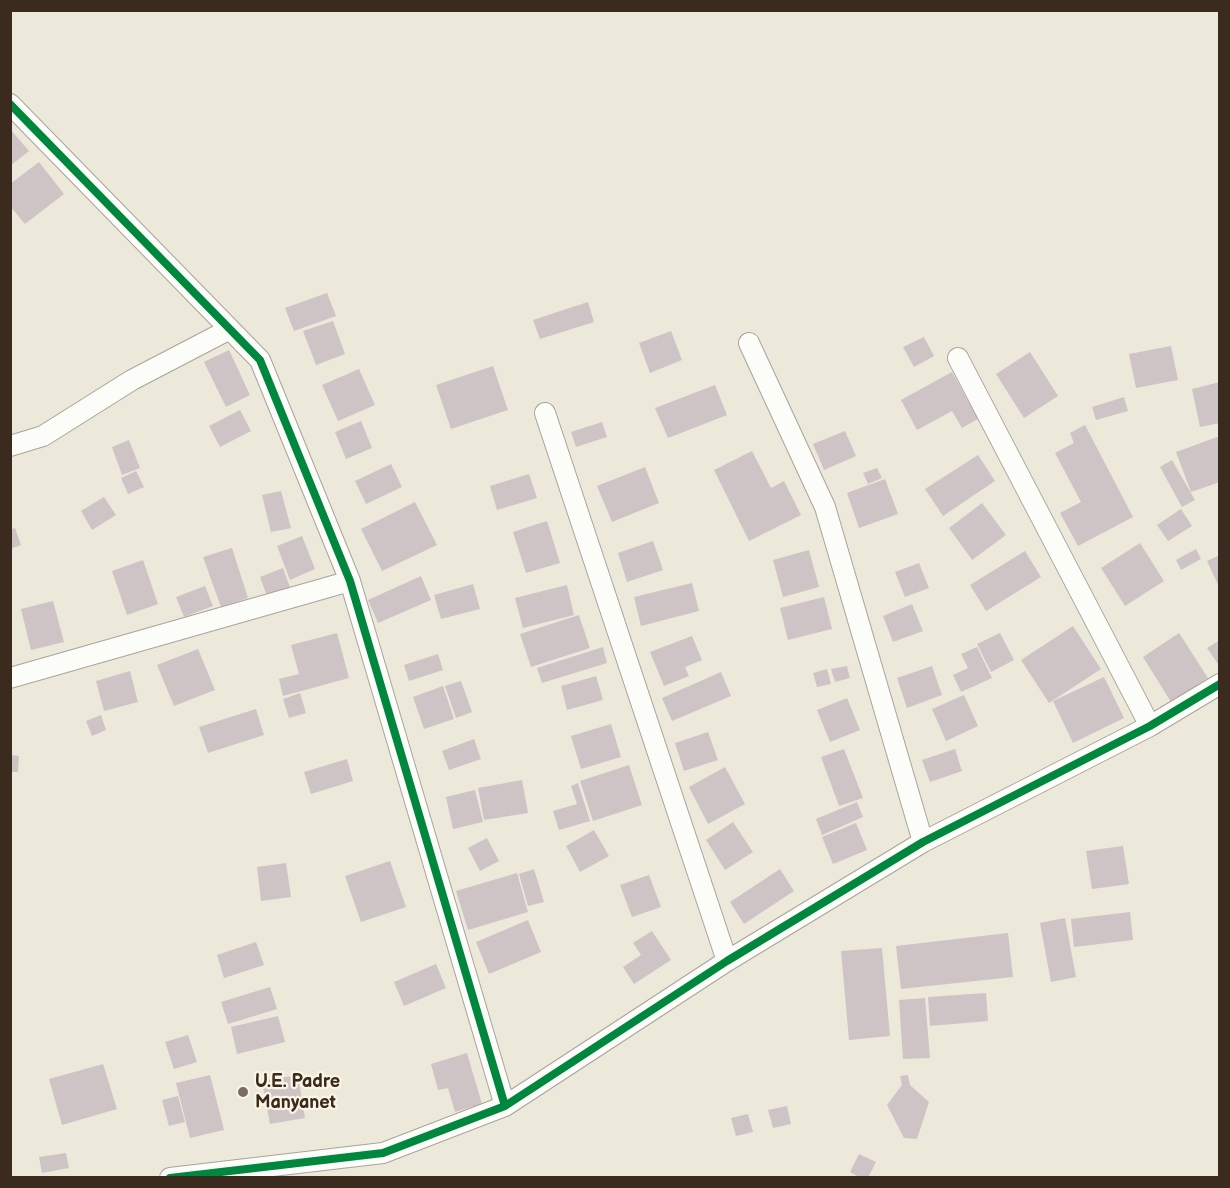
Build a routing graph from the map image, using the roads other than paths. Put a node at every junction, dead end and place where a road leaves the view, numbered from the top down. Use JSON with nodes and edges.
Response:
{"nodes":[{"id":1,"x":10,"y":104,"type":"edge"},
{"id":2,"x":230,"y":329,"type":"junction"},
{"id":3,"x":749,"y":343,"type":"dead end"},
{"id":4,"x":958,"y":358,"type":"dead end"},
{"id":5,"x":544,"y":413,"type":"dead end"},
{"id":6,"x":10,"y":446,"type":"edge"},
{"id":7,"x":350,"y":580,"type":"junction"},
{"id":8,"x":10,"y":678,"type":"edge"},
{"id":9,"x":1220,"y":684,"type":"edge"},
{"id":10,"x":1150,"y":726,"type":"junction"},
{"id":11,"x":923,"y":842,"type":"junction"},
{"id":12,"x":727,"y":961,"type":"junction"},
{"id":13,"x":504,"y":1106,"type":"junction"},
{"id":14,"x":170,"y":1178,"type":"edge"}],
"edges":[{"from":1,"to":2,"type":"street"},
{"from":2,"to":6,"type":"street"},
{"from":2,"to":7,"type":"street"},
{"from":3,"to":11,"type":"street"},
{"from":4,"to":10,"type":"street"},
{"from":5,"to":12,"type":"street"},
{"from":7,"to":8,"type":"street"},
{"from":7,"to":13,"type":"street"},
{"from":9,"to":10,"type":"street"},
{"from":10,"to":11,"type":"street"},
{"from":11,"to":12,"type":"street"},
{"from":12,"to":13,"type":"street"},
{"from":13,"to":14,"type":"street"}]}
